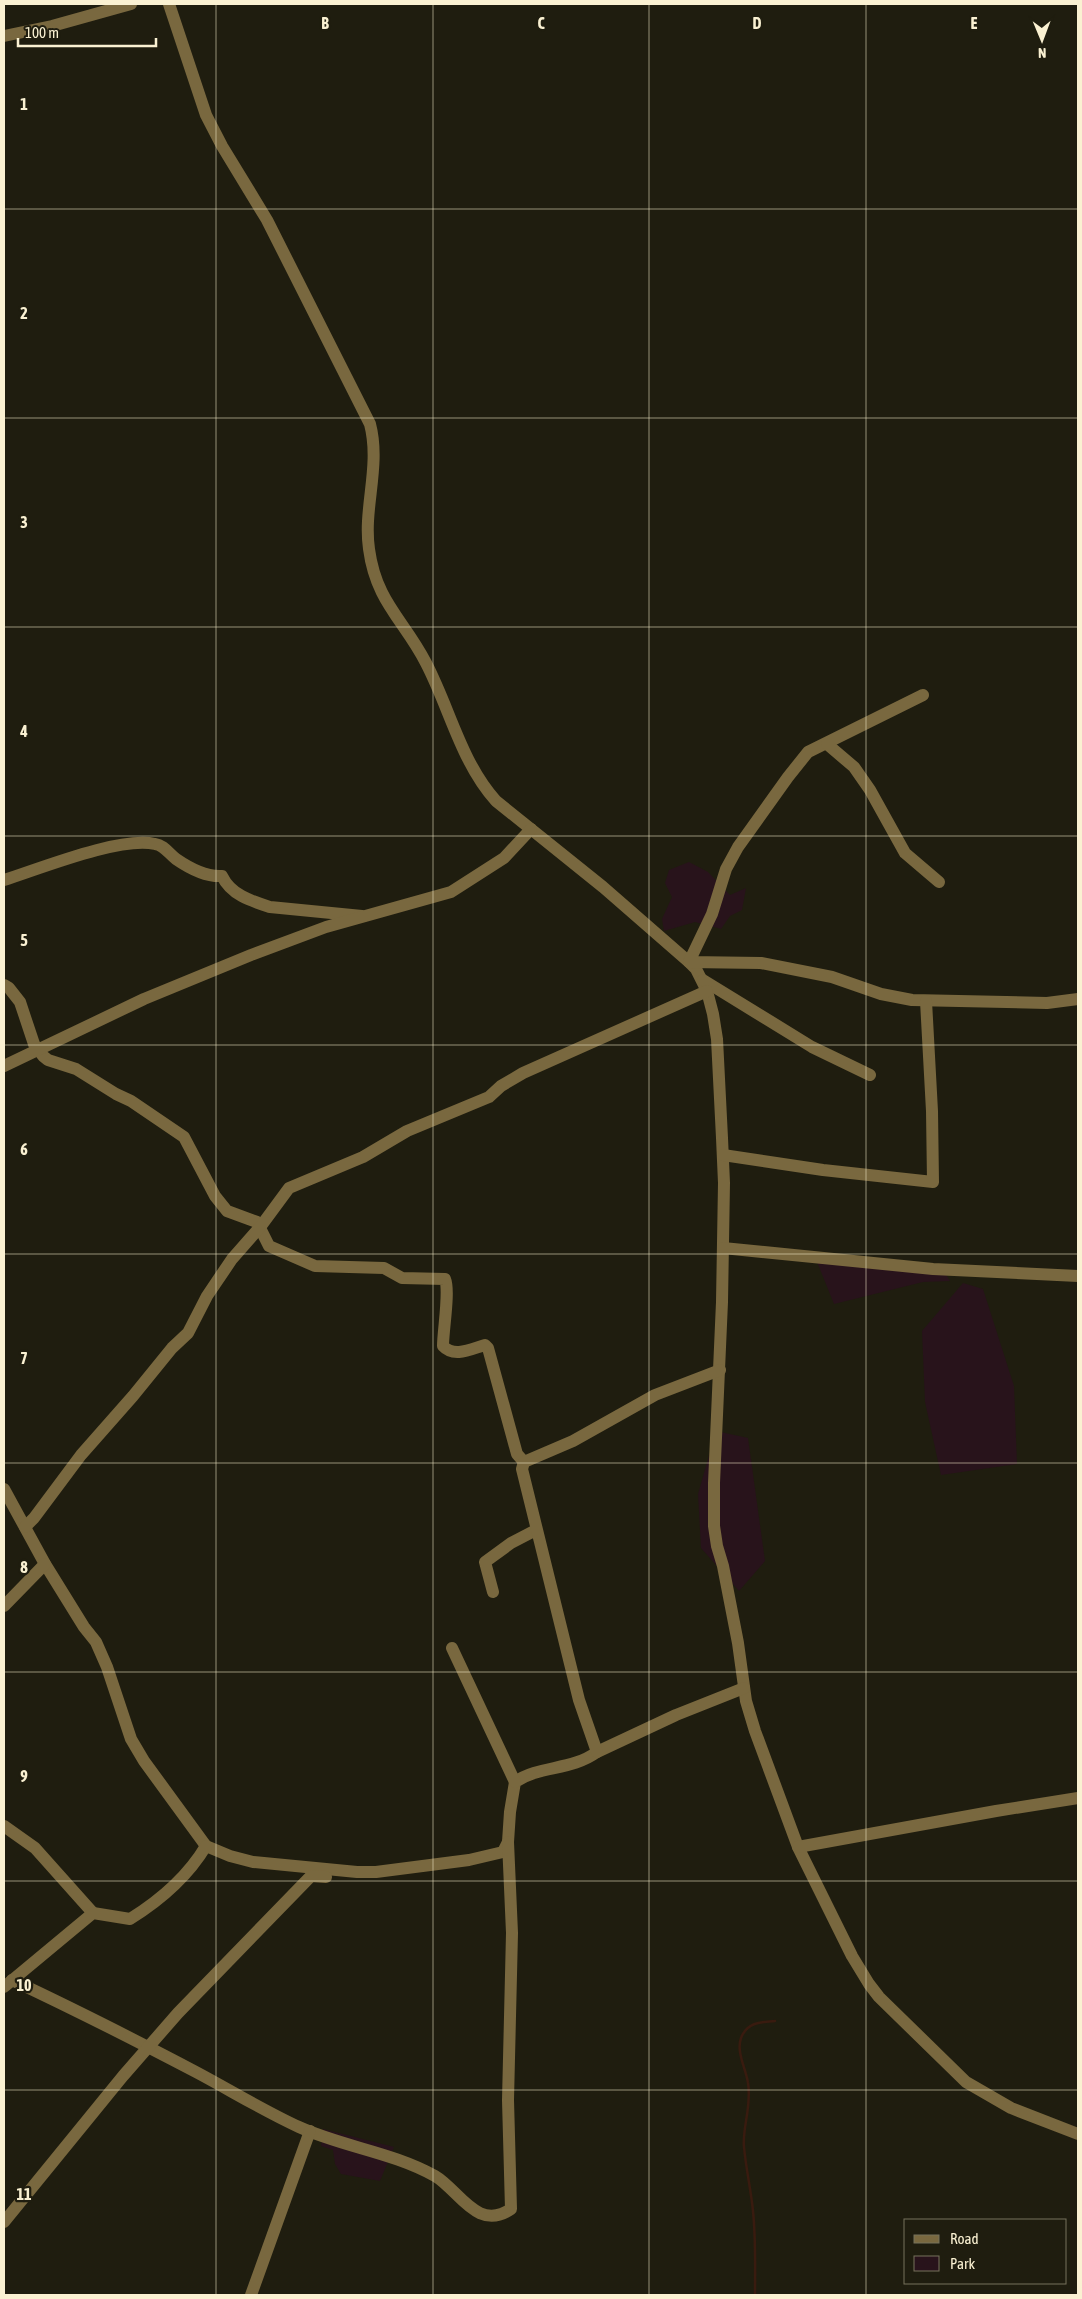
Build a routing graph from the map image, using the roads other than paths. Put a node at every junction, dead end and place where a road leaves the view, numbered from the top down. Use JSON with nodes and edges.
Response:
{"nodes":[{"id":1,"x":131,"y":4,"type":"edge"},
{"id":2,"x":169,"y":4,"type":"edge"},
{"id":3,"x":4,"y":36,"type":"edge"},
{"id":4,"x":923,"y":695,"type":"dead end"},
{"id":5,"x":827,"y":744,"type":"junction"},
{"id":6,"x":531,"y":829,"type":"junction"},
{"id":7,"x":4,"y":880,"type":"edge"},
{"id":8,"x":939,"y":882,"type":"dead end"},
{"id":9,"x":365,"y":917,"type":"junction"},
{"id":10,"x":689,"y":962,"type":"junction"},
{"id":11,"x":701,"y":979,"type":"junction"},
{"id":12,"x":4,"y":985,"type":"edge"},
{"id":13,"x":707,"y":991,"type":"junction"},
{"id":14,"x":1078,"y":999,"type":"edge"},
{"id":15,"x":926,"y":1001,"type":"junction"},
{"id":16,"x":39,"y":1050,"type":"junction"},
{"id":17,"x":4,"y":1066,"type":"edge"},
{"id":18,"x":870,"y":1075,"type":"dead end"},
{"id":19,"x":723,"y":1155,"type":"junction"},
{"id":20,"x":261,"y":1226,"type":"junction"},
{"id":21,"x":723,"y":1248,"type":"junction"},
{"id":22,"x":1078,"y":1276,"type":"edge"},
{"id":23,"x":720,"y":1370,"type":"junction"},
{"id":24,"x":524,"y":1462,"type":"junction"},
{"id":25,"x":4,"y":1492,"type":"edge"},
{"id":26,"x":25,"y":1527,"type":"junction"},
{"id":27,"x":536,"y":1530,"type":"junction"},
{"id":28,"x":46,"y":1564,"type":"junction"},
{"id":29,"x":493,"y":1592,"type":"dead end"},
{"id":30,"x":4,"y":1606,"type":"edge"},
{"id":31,"x":452,"y":1648,"type":"dead end"},
{"id":32,"x":744,"y":1688,"type":"junction"},
{"id":33,"x":597,"y":1752,"type":"junction"},
{"id":34,"x":515,"y":1782,"type":"junction"},
{"id":35,"x":1078,"y":1798,"type":"edge"},
{"id":36,"x":4,"y":1826,"type":"edge"},
{"id":37,"x":508,"y":1842,"type":"junction"},
{"id":38,"x":206,"y":1846,"type":"junction"},
{"id":39,"x":798,"y":1847,"type":"junction"},
{"id":40,"x":406,"y":1868,"type":"junction"},
{"id":41,"x":93,"y":1912,"type":"junction"},
{"id":42,"x":8,"y":1984,"type":"edge"},
{"id":43,"x":150,"y":2047,"type":"junction"},
{"id":44,"x":310,"y":2131,"type":"junction"},
{"id":45,"x":1078,"y":2134,"type":"edge"},
{"id":46,"x":4,"y":2222,"type":"edge"},
{"id":47,"x":251,"y":2295,"type":"edge"}],
"edges":[{"from":1,"to":3,"type":"street"},
{"from":2,"to":6,"type":"street"},
{"from":4,"to":5,"type":"street"},
{"from":5,"to":8,"type":"street"},
{"from":5,"to":10,"type":"street"},
{"from":6,"to":9,"type":"street"},
{"from":6,"to":10,"type":"street"},
{"from":7,"to":9,"type":"street"},
{"from":9,"to":16,"type":"street"},
{"from":10,"to":11,"type":"street"},
{"from":10,"to":15,"type":"street"},
{"from":11,"to":13,"type":"street"},
{"from":11,"to":18,"type":"street"},
{"from":12,"to":16,"type":"street"},
{"from":13,"to":19,"type":"street"},
{"from":13,"to":20,"type":"street"},
{"from":14,"to":15,"type":"street"},
{"from":15,"to":19,"type":"street"},
{"from":16,"to":17,"type":"street"},
{"from":16,"to":20,"type":"street"},
{"from":19,"to":21,"type":"street"},
{"from":20,"to":24,"type":"street"},
{"from":20,"to":26,"type":"street"},
{"from":21,"to":22,"type":"street"},
{"from":21,"to":23,"type":"street"},
{"from":23,"to":24,"type":"street"},
{"from":23,"to":32,"type":"street"},
{"from":24,"to":27,"type":"street"},
{"from":25,"to":26,"type":"street"},
{"from":26,"to":28,"type":"street"},
{"from":27,"to":29,"type":"street"},
{"from":27,"to":33,"type":"street"},
{"from":28,"to":30,"type":"street"},
{"from":28,"to":38,"type":"street"},
{"from":31,"to":34,"type":"street"},
{"from":32,"to":33,"type":"street"},
{"from":32,"to":39,"type":"street"},
{"from":33,"to":34,"type":"street"},
{"from":34,"to":37,"type":"street"},
{"from":35,"to":39,"type":"street"},
{"from":36,"to":41,"type":"street"},
{"from":37,"to":40,"type":"street"},
{"from":37,"to":44,"type":"street"},
{"from":38,"to":40,"type":"street"},
{"from":38,"to":41,"type":"street"},
{"from":39,"to":45,"type":"street"},
{"from":40,"to":43,"type":"street"},
{"from":41,"to":42,"type":"street"},
{"from":42,"to":43,"type":"street"},
{"from":43,"to":44,"type":"street"},
{"from":43,"to":46,"type":"street"},
{"from":44,"to":47,"type":"street"}]}
